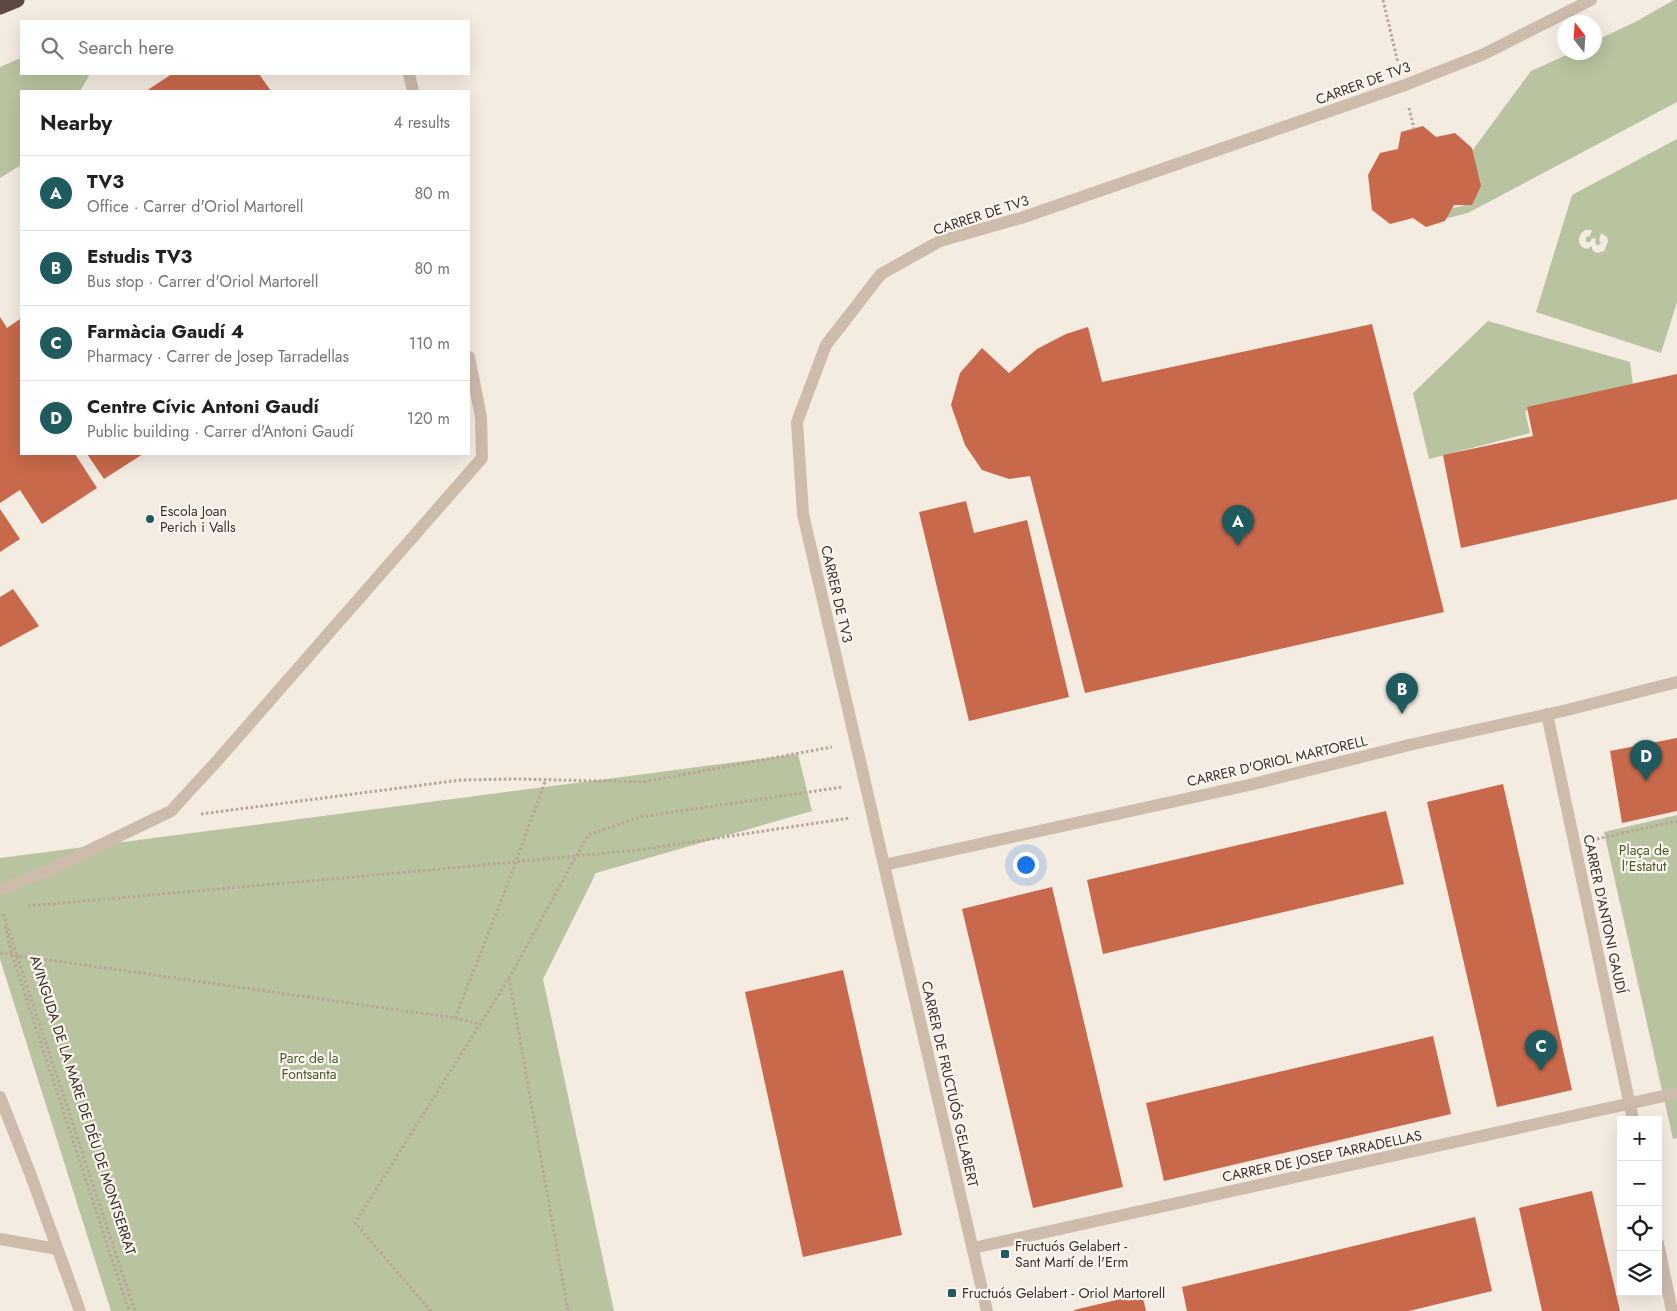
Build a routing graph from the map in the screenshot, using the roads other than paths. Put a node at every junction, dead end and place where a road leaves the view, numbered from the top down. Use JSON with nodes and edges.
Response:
{"nodes":[{"id":1,"x":17,"y":0,"type":"edge"},
{"id":2,"x":1591,"y":0,"type":"edge"},
{"id":3,"x":0,"y":7,"type":"edge"},
{"id":4,"x":409,"y":75,"type":"edge"},
{"id":5,"x":413,"y":90,"type":"edge"},
{"id":6,"x":470,"y":362,"type":"edge"},
{"id":7,"x":1677,"y":682,"type":"edge"},
{"id":8,"x":1547,"y":714,"type":"junction"},
{"id":9,"x":884,"y":864,"type":"junction"},
{"id":10,"x":0,"y":890,"type":"edge"},
{"id":11,"x":1677,"y":1093,"type":"edge"},
{"id":12,"x":0,"y":1097,"type":"edge"},
{"id":13,"x":1630,"y":1104,"type":"junction"},
{"id":14,"x":1632,"y":1116,"type":"edge"},
{"id":15,"x":0,"y":1239,"type":"edge"},
{"id":16,"x":972,"y":1248,"type":"junction"},
{"id":17,"x":57,"y":1249,"type":"junction"},
{"id":18,"x":1660,"y":1251,"type":"edge"},
{"id":19,"x":80,"y":1311,"type":"edge"},
{"id":20,"x":987,"y":1311,"type":"edge"},
{"id":21,"x":1672,"y":1311,"type":"edge"}],
"edges":[{"from":1,"to":3,"type":"highway"},
{"from":2,"to":9,"type":"street","name":"CARRER DE TV3"},
{"from":4,"to":5,"type":"street"},
{"from":6,"to":10,"type":"street"},
{"from":7,"to":8,"type":"street","name":"CARRER D'ORIOL MARTORELL"},
{"from":8,"to":9,"type":"street","name":"CARRER D'ORIOL MARTORELL"},
{"from":8,"to":13,"type":"street","name":"CARRER D'ANTONI GAUDÍ"},
{"from":9,"to":16,"type":"street","name":"CARRER DE FRUCTUÓS GELABERT"},
{"from":11,"to":13,"type":"street","name":"CARRER DE JOSEP TARRADELLAS"},
{"from":12,"to":17,"type":"street"},
{"from":13,"to":14,"type":"street","name":"CARRER D'ANTONI GAUDÍ"},
{"from":13,"to":16,"type":"street","name":"CARRER DE JOSEP TARRADELLAS"},
{"from":15,"to":17,"type":"street"},
{"from":16,"to":20,"type":"street","name":"CARRER DE FRUCTUÓS GELABERT"},
{"from":17,"to":19,"type":"street"},
{"from":18,"to":21,"type":"street"}]}
